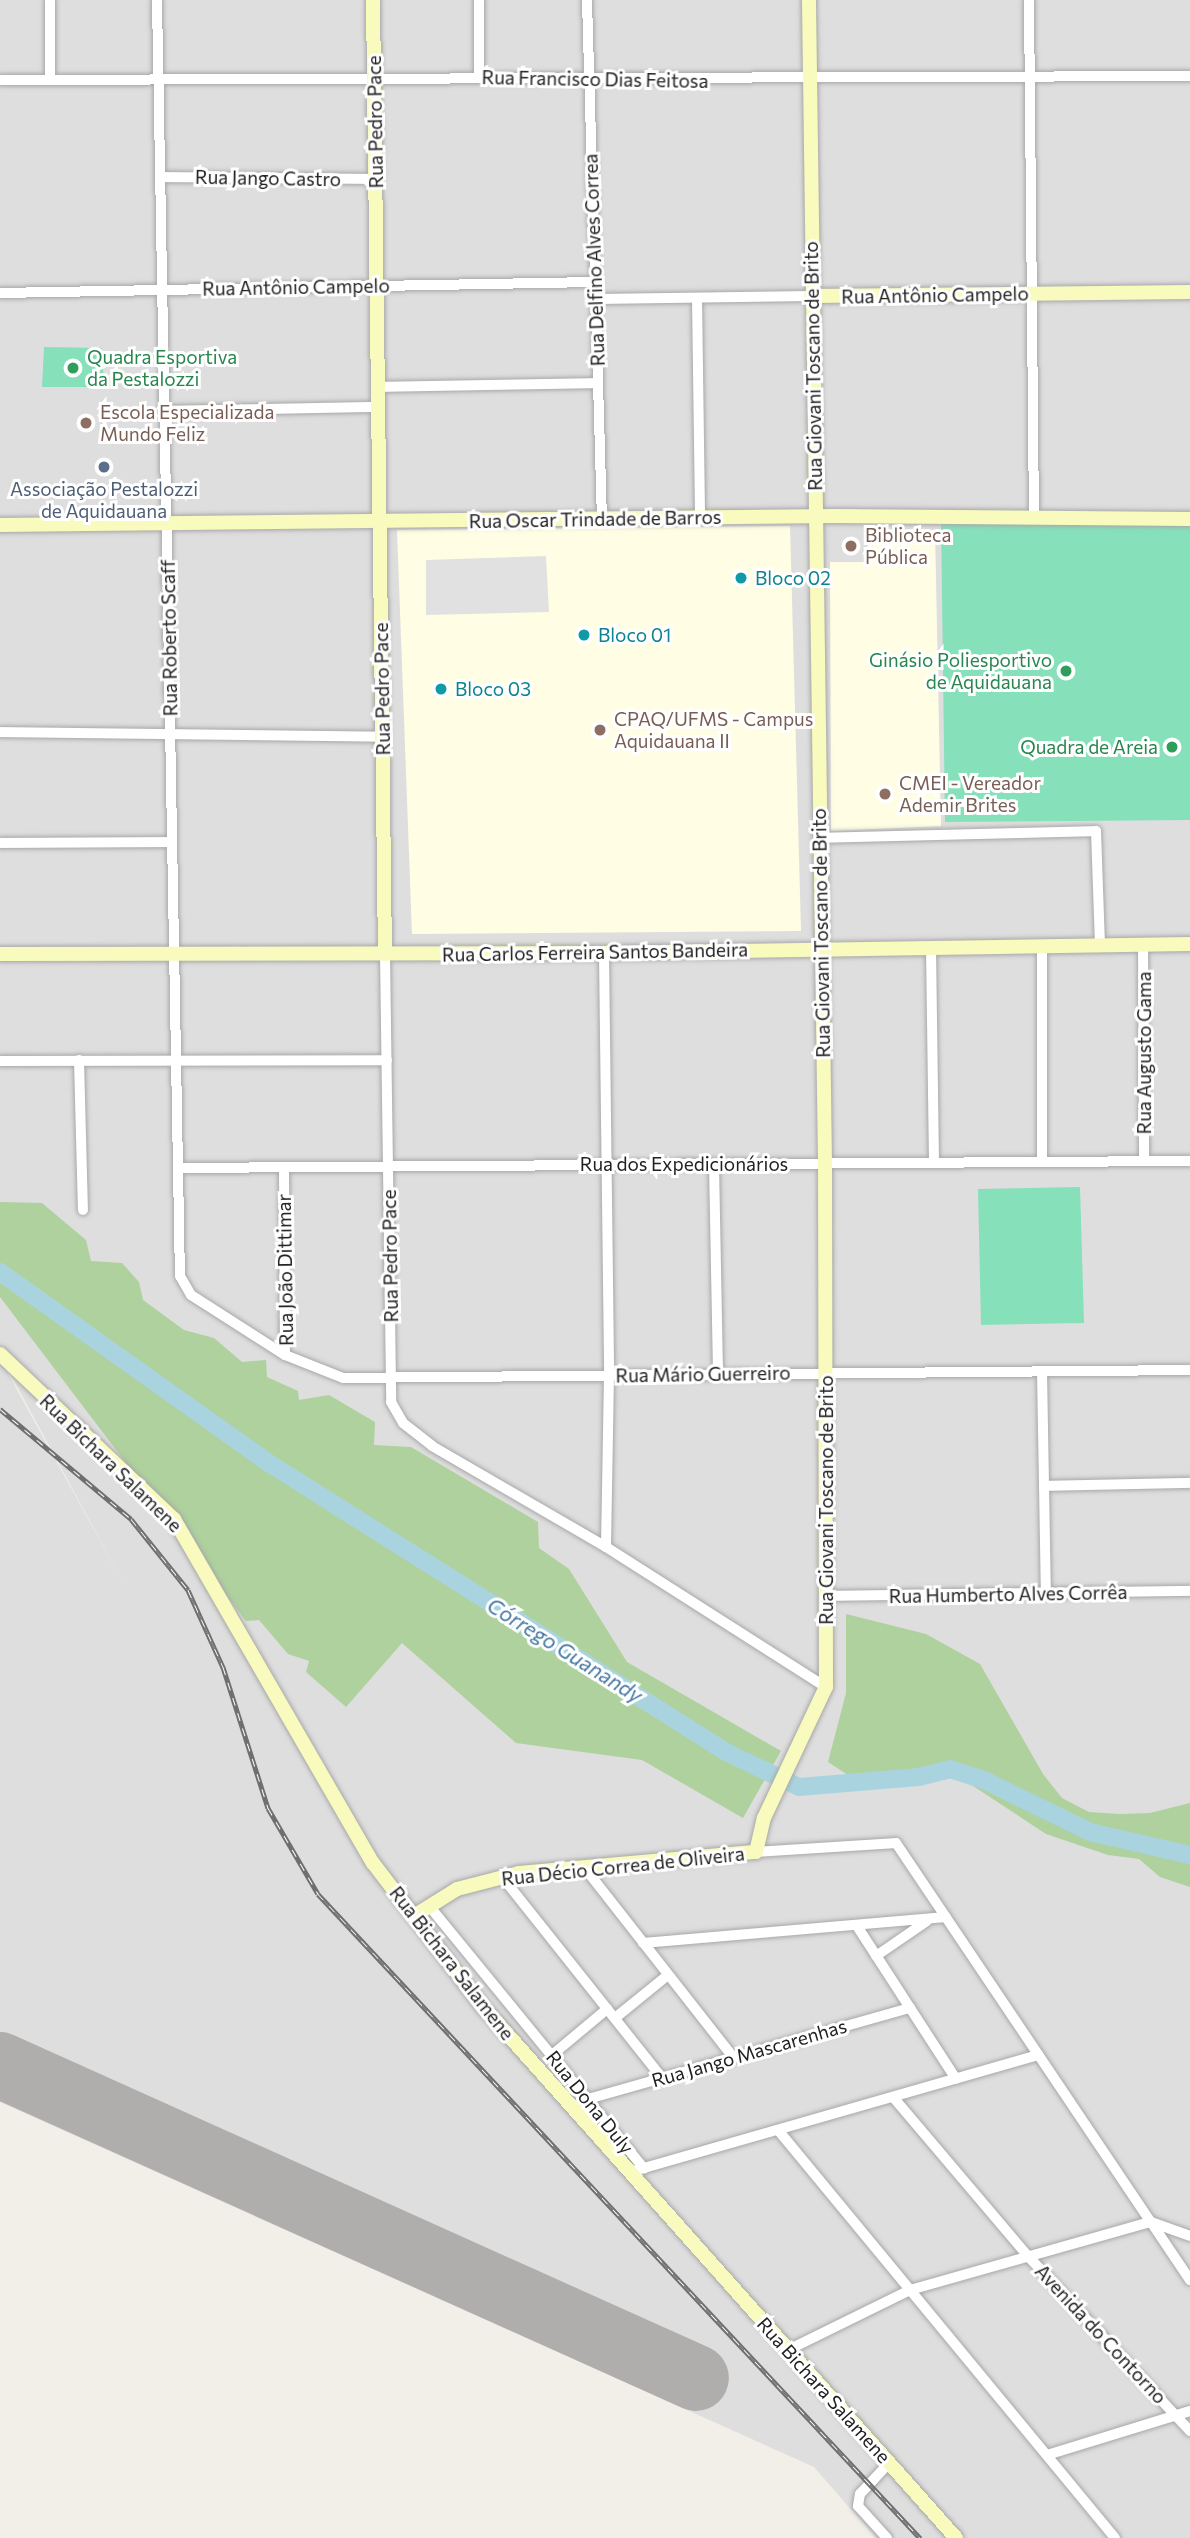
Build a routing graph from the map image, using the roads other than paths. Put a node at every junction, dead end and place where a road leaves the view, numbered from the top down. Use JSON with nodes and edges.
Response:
{"nodes":[{"id":1,"x":50,"y":0,"type":"edge"},
{"id":2,"x":157,"y":0,"type":"edge"},
{"id":3,"x":373,"y":0,"type":"edge"},
{"id":4,"x":479,"y":0,"type":"edge"},
{"id":5,"x":587,"y":0,"type":"edge"},
{"id":6,"x":809,"y":0,"type":"edge"},
{"id":7,"x":1029,"y":0,"type":"edge"},
{"id":8,"x":1031,"y":76,"type":"junction"},
{"id":9,"x":1190,"y":76,"type":"edge"},
{"id":10,"x":375,"y":77,"type":"junction"},
{"id":11,"x":480,"y":78,"type":"junction"},
{"id":12,"x":589,"y":79,"type":"junction"},
{"id":13,"x":0,"y":80,"type":"edge"},
{"id":14,"x":50,"y":80,"type":"junction"},
{"id":15,"x":159,"y":80,"type":"junction"},
{"id":16,"x":810,"y":80,"type":"junction"},
{"id":17,"x":160,"y":177,"type":"junction"},
{"id":18,"x":376,"y":179,"type":"junction"},
{"id":19,"x":592,"y":282,"type":"junction"},
{"id":20,"x":377,"y":286,"type":"junction"},
{"id":21,"x":163,"y":290,"type":"junction"},
{"id":22,"x":1190,"y":292,"type":"edge"},
{"id":23,"x":0,"y":293,"type":"edge"},
{"id":24,"x":1032,"y":294,"type":"junction"},
{"id":25,"x":811,"y":296,"type":"junction"},
{"id":26,"x":697,"y":298,"type":"junction"},
{"id":27,"x":596,"y":299,"type":"junction"},
{"id":28,"x":598,"y":383,"type":"junction"},
{"id":29,"x":378,"y":387,"type":"junction"},
{"id":30,"x":379,"y":407,"type":"junction"},
{"id":31,"x":164,"y":411,"type":"junction"},
{"id":32,"x":816,"y":517,"type":"junction"},
{"id":33,"x":1034,"y":517,"type":"junction"},
{"id":34,"x":700,"y":518,"type":"junction"},
{"id":35,"x":1190,"y":519,"type":"edge"},
{"id":36,"x":602,"y":520,"type":"junction"},
{"id":37,"x":381,"y":522,"type":"junction"},
{"id":38,"x":0,"y":525,"type":"edge"},
{"id":39,"x":167,"y":525,"type":"junction"},
{"id":40,"x":0,"y":732,"type":"edge"},
{"id":41,"x":170,"y":732,"type":"junction"},
{"id":42,"x":382,"y":737,"type":"junction"},
{"id":43,"x":819,"y":838,"type":"junction"},
{"id":44,"x":172,"y":842,"type":"junction"},
{"id":45,"x":0,"y":843,"type":"edge"},
{"id":46,"x":1190,"y":944,"type":"edge"},
{"id":47,"x":1143,"y":945,"type":"junction"},
{"id":48,"x":1042,"y":946,"type":"junction"},
{"id":49,"x":1100,"y":946,"type":"junction"},
{"id":50,"x":931,"y":948,"type":"junction"},
{"id":51,"x":821,"y":950,"type":"junction"},
{"id":52,"x":604,"y":953,"type":"junction"},
{"id":53,"x":0,"y":954,"type":"edge"},
{"id":54,"x":385,"y":954,"type":"junction"},
{"id":55,"x":174,"y":955,"type":"junction"},
{"id":56,"x":176,"y":1058,"type":"junction"},
{"id":57,"x":79,"y":1060,"type":"junction"},
{"id":58,"x":387,"y":1060,"type":"junction"},
{"id":59,"x":0,"y":1061,"type":"edge"},
{"id":60,"x":1144,"y":1161,"type":"junction"},
{"id":61,"x":1190,"y":1161,"type":"edge"},
{"id":62,"x":934,"y":1162,"type":"junction"},
{"id":63,"x":1042,"y":1162,"type":"junction"},
{"id":64,"x":825,"y":1163,"type":"junction"},
{"id":65,"x":607,"y":1164,"type":"junction"},
{"id":66,"x":715,"y":1164,"type":"junction"},
{"id":67,"x":388,"y":1166,"type":"junction"},
{"id":68,"x":284,"y":1167,"type":"junction"},
{"id":69,"x":178,"y":1168,"type":"junction"},
{"id":70,"x":83,"y":1210,"type":"dead end"},
{"id":71,"x":0,"y":1354,"type":"edge"},
{"id":72,"x":285,"y":1354,"type":"junction"},
{"id":73,"x":1190,"y":1370,"type":"edge"},
{"id":74,"x":1042,"y":1371,"type":"junction"},
{"id":75,"x":827,"y":1373,"type":"junction"},
{"id":76,"x":718,"y":1374,"type":"junction"},
{"id":77,"x":609,"y":1375,"type":"junction"},
{"id":78,"x":343,"y":1378,"type":"joint"},
{"id":79,"x":391,"y":1378,"type":"junction"},
{"id":80,"x":1190,"y":1483,"type":"edge"},
{"id":81,"x":1044,"y":1486,"type":"junction"},
{"id":82,"x":606,"y":1547,"type":"junction"},
{"id":83,"x":1190,"y":1591,"type":"edge"},
{"id":84,"x":1046,"y":1593,"type":"junction"},
{"id":85,"x":826,"y":1596,"type":"junction"},
{"id":86,"x":826,"y":1687,"type":"junction"},
{"id":87,"x":756,"y":1852,"type":"junction"},
{"id":88,"x":584,"y":1867,"type":"junction"},
{"id":89,"x":503,"y":1878,"type":"junction"},
{"id":90,"x":430,"y":1907,"type":"junction"},
{"id":91,"x":414,"y":1916,"type":"junction"},
{"id":92,"x":946,"y":1917,"type":"junction"},
{"id":93,"x":929,"y":1919,"type":"junction"},
{"id":94,"x":857,"y":1926,"type":"junction"},
{"id":95,"x":643,"y":1943,"type":"junction"},
{"id":96,"x":876,"y":1956,"type":"junction"},
{"id":97,"x":668,"y":1975,"type":"junction"},
{"id":98,"x":910,"y":2008,"type":"junction"},
{"id":99,"x":611,"y":2013,"type":"junction"},
{"id":100,"x":552,"y":2055,"type":"junction"},
{"id":101,"x":1039,"y":2055,"type":"junction"},
{"id":102,"x":733,"y":2057,"type":"junction"},
{"id":103,"x":662,"y":2078,"type":"junction"},
{"id":104,"x":956,"y":2079,"type":"junction"},
{"id":105,"x":893,"y":2097,"type":"junction"},
{"id":106,"x":588,"y":2099,"type":"junction"},
{"id":107,"x":778,"y":2130,"type":"junction"},
{"id":108,"x":637,"y":2170,"type":"junction"},
{"id":109,"x":1151,"y":2222,"type":"junction"},
{"id":110,"x":1190,"y":2236,"type":"edge"},
{"id":111,"x":1027,"y":2255,"type":"junction"},
{"id":112,"x":1190,"y":2280,"type":"edge"},
{"id":113,"x":910,"y":2290,"type":"junction"},
{"id":114,"x":788,"y":2350,"type":"junction"},
{"id":115,"x":1190,"y":2411,"type":"edge"},
{"id":116,"x":1176,"y":2416,"type":"junction"},
{"id":117,"x":1190,"y":2431,"type":"edge"},
{"id":118,"x":1047,"y":2455,"type":"junction"},
{"id":119,"x":889,"y":2463,"type":"junction"},
{"id":120,"x":887,"y":2538,"type":"edge"},
{"id":121,"x":956,"y":2538,"type":"edge"},
{"id":122,"x":1115,"y":2538,"type":"edge"}],
"edges":[{"from":1,"to":14,"type":"street"},
{"from":2,"to":15,"type":"street","name":"Rua Roberto Scaff"},
{"from":3,"to":10,"type":"main road","name":"Rua Pedro Pace"},
{"from":4,"to":11,"type":"street"},
{"from":5,"to":12,"type":"street","name":"Rua Delfino Alves Correa"},
{"from":6,"to":16,"type":"main road","name":"Rua Giovani Toscano de Brito"},
{"from":7,"to":8,"type":"street"},
{"from":8,"to":9,"type":"street","name":"Rua Francisco Dias Feitosa"},
{"from":8,"to":16,"type":"street","name":"Rua Francisco Dias Feitosa"},
{"from":8,"to":24,"type":"street"},
{"from":10,"to":11,"type":"street","name":"Rua Francisco Dias Feitosa"},
{"from":10,"to":15,"type":"street","name":"Rua Francisco Dias Feitosa"},
{"from":10,"to":18,"type":"main road","name":"Rua Pedro Pace"},
{"from":11,"to":12,"type":"street","name":"Rua Francisco Dias Feitosa"},
{"from":12,"to":16,"type":"street","name":"Rua Francisco Dias Feitosa"},
{"from":12,"to":19,"type":"street","name":"Rua Delfino Alves Correa"},
{"from":13,"to":14,"type":"street","name":"Rua Francisco Dias Feitosa"},
{"from":14,"to":15,"type":"street","name":"Rua Francisco Dias Feitosa"},
{"from":15,"to":17,"type":"street","name":"Rua Roberto Scaff"},
{"from":16,"to":25,"type":"main road","name":"Rua Giovani Toscano de Brito"},
{"from":17,"to":18,"type":"street","name":"Rua Jango Castro"},
{"from":17,"to":21,"type":"street","name":"Rua Roberto Scaff"},
{"from":18,"to":20,"type":"main road","name":"Rua Pedro Pace"},
{"from":19,"to":20,"type":"street","name":"Rua Antônio Campelo"},
{"from":19,"to":27,"type":"street","name":"Rua Delfino Alves Correa"},
{"from":20,"to":21,"type":"street","name":"Rua Antônio Campelo"},
{"from":20,"to":29,"type":"main road","name":"Rua Pedro Pace"},
{"from":21,"to":23,"type":"street","name":"Rua Antônio Campelo"},
{"from":21,"to":31,"type":"street","name":"Rua Roberto Scaff"},
{"from":22,"to":24,"type":"main road","name":"Rua Antônio Campelo"},
{"from":24,"to":25,"type":"main road","name":"Rua Antônio Campelo"},
{"from":24,"to":33,"type":"street"},
{"from":25,"to":26,"type":"street","name":"Rua Antônio Campelo"},
{"from":25,"to":32,"type":"main road","name":"Rua Giovani Toscano de Brito"},
{"from":26,"to":27,"type":"street","name":"Rua Antônio Campelo"},
{"from":26,"to":34,"type":"street"},
{"from":27,"to":28,"type":"street","name":"Rua Delfino Alves Correa"},
{"from":28,"to":29,"type":"street"},
{"from":28,"to":36,"type":"street","name":"Rua Delfino Alves Correa"},
{"from":29,"to":30,"type":"main road","name":"Rua Pedro Pace"},
{"from":30,"to":31,"type":"street"},
{"from":30,"to":37,"type":"main road","name":"Rua Pedro Pace"},
{"from":31,"to":39,"type":"street","name":"Rua Roberto Scaff"},
{"from":32,"to":33,"type":"main road","name":"Rua Oscar Trindade de Barros"},
{"from":32,"to":34,"type":"main road","name":"Rua Oscar Trindade de Barros"},
{"from":32,"to":43,"type":"main road","name":"Rua Giovani Toscano de Brito"},
{"from":33,"to":35,"type":"main road","name":"Rua Oscar Trindade de Barros"},
{"from":34,"to":36,"type":"main road","name":"Rua Oscar Trindade de Barros"},
{"from":36,"to":37,"type":"main road","name":"Rua Oscar Trindade de Barros"},
{"from":37,"to":39,"type":"main road","name":"Rua Oscar Trindade de Barros"},
{"from":37,"to":42,"type":"main road","name":"Rua Pedro Pace"},
{"from":38,"to":39,"type":"main road","name":"Rua Oscar Trindade de Barros"},
{"from":39,"to":41,"type":"street","name":"Rua Roberto Scaff"},
{"from":40,"to":41,"type":"street"},
{"from":41,"to":42,"type":"street"},
{"from":41,"to":44,"type":"street","name":"Rua Roberto Scaff"},
{"from":42,"to":54,"type":"main road","name":"Rua Pedro Pace"},
{"from":43,"to":49,"type":"street"},
{"from":43,"to":51,"type":"main road","name":"Rua Giovani Toscano de Brito"},
{"from":44,"to":45,"type":"street"},
{"from":44,"to":55,"type":"street","name":"Rua Roberto Scaff"},
{"from":46,"to":47,"type":"main road","name":"Rua Carlos Ferreira Santos Bandeira"},
{"from":47,"to":49,"type":"main road","name":"Rua Carlos Ferreira Santos Bandeira"},
{"from":47,"to":60,"type":"street","name":"Rua Augusto Gama"},
{"from":48,"to":49,"type":"main road","name":"Rua Carlos Ferreira Santos Bandeira"},
{"from":48,"to":50,"type":"main road","name":"Rua Carlos Ferreira Santos Bandeira"},
{"from":48,"to":63,"type":"street"},
{"from":50,"to":51,"type":"main road","name":"Rua Carlos Ferreira Santos Bandeira"},
{"from":50,"to":62,"type":"street"},
{"from":51,"to":52,"type":"main road","name":"Rua Carlos Ferreira Santos Bandeira"},
{"from":51,"to":64,"type":"main road","name":"Rua Giovani Toscano de Brito"},
{"from":52,"to":54,"type":"main road","name":"Rua Carlos Ferreira Santos Bandeira"},
{"from":52,"to":65,"type":"street"},
{"from":53,"to":55,"type":"main road","name":"Rua Carlos Ferreira Santos Bandeira"},
{"from":54,"to":55,"type":"main road","name":"Rua Carlos Ferreira Santos Bandeira"},
{"from":54,"to":58,"type":"street","name":"Rua Pedro Pace"},
{"from":55,"to":56,"type":"street","name":"Rua Roberto Scaff"},
{"from":56,"to":57,"type":"street"},
{"from":56,"to":58,"type":"street"},
{"from":56,"to":69,"type":"street","name":"Rua Roberto Scaff"},
{"from":57,"to":59,"type":"street"},
{"from":57,"to":70,"type":"street"},
{"from":58,"to":67,"type":"street","name":"Rua Pedro Pace"},
{"from":60,"to":61,"type":"street","name":"Rua dos Expedicionários"},
{"from":60,"to":63,"type":"street","name":"Rua dos Expedicionários"},
{"from":62,"to":63,"type":"street","name":"Rua dos Expedicionários"},
{"from":62,"to":64,"type":"street","name":"Rua dos Expedicionários"},
{"from":64,"to":66,"type":"street","name":"Rua dos Expedicionários"},
{"from":64,"to":75,"type":"main road","name":"Rua Giovani Toscano de Brito"},
{"from":65,"to":66,"type":"street","name":"Rua dos Expedicionários"},
{"from":65,"to":67,"type":"street","name":"Rua dos Expedicionários"},
{"from":65,"to":77,"type":"street"},
{"from":66,"to":76,"type":"street"},
{"from":67,"to":68,"type":"street","name":"Rua dos Expedicionários"},
{"from":67,"to":79,"type":"street","name":"Rua Pedro Pace"},
{"from":68,"to":69,"type":"street","name":"Rua dos Expedicionários"},
{"from":68,"to":72,"type":"street","name":"Rua João Dittimar"},
{"from":69,"to":72,"type":"street","name":"Rua Roberto Scaff"},
{"from":71,"to":91,"type":"main road","name":"Rua Bichara Salamene"},
{"from":72,"to":78,"type":"street","name":"Rua João Dittimar"},
{"from":73,"to":74,"type":"street","name":"Rua Mário Guerreiro"},
{"from":74,"to":75,"type":"street","name":"Rua Mário Guerreiro"},
{"from":74,"to":81,"type":"street"},
{"from":75,"to":76,"type":"street","name":"Rua Mário Guerreiro"},
{"from":75,"to":85,"type":"main road","name":"Rua Giovani Toscano de Brito"},
{"from":76,"to":77,"type":"street","name":"Rua Mário Guerreiro"},
{"from":77,"to":79,"type":"street","name":"Rua Mário Guerreiro"},
{"from":77,"to":82,"type":"street"},
{"from":78,"to":79,"type":"street","name":"Rua Mário Guerreiro"},
{"from":79,"to":82,"type":"street","name":"Rua Pedro Pace"},
{"from":80,"to":81,"type":"street"},
{"from":81,"to":84,"type":"street"},
{"from":82,"to":86,"type":"street","name":"Rua Pedro Pace"},
{"from":83,"to":84,"type":"street","name":"Rua Humberto Alves Corrêa"},
{"from":84,"to":85,"type":"street","name":"Rua Humberto Alves Corrêa"},
{"from":85,"to":86,"type":"main road","name":"Rua Giovani Toscano de Brito"},
{"from":86,"to":87,"type":"main road","name":"Rua Giovani Toscano de Brito"},
{"from":87,"to":88,"type":"main road","name":"Rua Décio Correa de Oliveira"},
{"from":87,"to":92,"type":"street"},
{"from":88,"to":89,"type":"main road","name":"Rua Décio Correa de Oliveira"},
{"from":88,"to":95,"type":"street"},
{"from":89,"to":90,"type":"main road","name":"Rua Décio Correa de Oliveira"},
{"from":89,"to":99,"type":"street"},
{"from":90,"to":91,"type":"main road","name":"Rua Décio Correa de Oliveira"},
{"from":90,"to":100,"type":"street","name":"Rua Dona Duly"},
{"from":91,"to":108,"type":"main road","name":"Rua Bichara Salamene"},
{"from":92,"to":93,"type":"street"},
{"from":92,"to":101,"type":"street"},
{"from":93,"to":94,"type":"street"},
{"from":93,"to":96,"type":"street"},
{"from":94,"to":95,"type":"street"},
{"from":94,"to":96,"type":"street"},
{"from":95,"to":97,"type":"street"},
{"from":96,"to":98,"type":"street"},
{"from":97,"to":99,"type":"street"},
{"from":97,"to":102,"type":"street"},
{"from":98,"to":102,"type":"street","name":"Rua Jango Mascarenhas"},
{"from":98,"to":104,"type":"street"},
{"from":99,"to":100,"type":"street"},
{"from":99,"to":103,"type":"street"},
{"from":100,"to":106,"type":"street","name":"Rua Dona Duly"},
{"from":101,"to":104,"type":"street"},
{"from":101,"to":109,"type":"street"},
{"from":102,"to":103,"type":"street","name":"Rua Jango Mascarenhas"},
{"from":103,"to":106,"type":"street","name":"Rua Jango Mascarenhas"},
{"from":104,"to":105,"type":"street"},
{"from":105,"to":107,"type":"street"},
{"from":105,"to":111,"type":"street"},
{"from":106,"to":108,"type":"street","name":"Rua Dona Duly"},
{"from":107,"to":108,"type":"street"},
{"from":107,"to":113,"type":"street"},
{"from":108,"to":114,"type":"main road","name":"Rua Bichara Salamene"},
{"from":109,"to":110,"type":"street"},
{"from":109,"to":111,"type":"street","name":"Avenida do Contorno"},
{"from":109,"to":112,"type":"street"},
{"from":111,"to":113,"type":"street"},
{"from":111,"to":116,"type":"street","name":"Avenida do Contorno"},
{"from":113,"to":114,"type":"street"},
{"from":113,"to":118,"type":"street"},
{"from":114,"to":119,"type":"main road","name":"Rua Bichara Salamene"},
{"from":115,"to":116,"type":"street","name":"Avenida do Contorno"},
{"from":116,"to":117,"type":"street","name":"Avenida do Contorno"},
{"from":116,"to":118,"type":"street"},
{"from":118,"to":122,"type":"street"},
{"from":119,"to":120,"type":"street"},
{"from":119,"to":121,"type":"main road","name":"Rua Bichara Salamene"}]}
